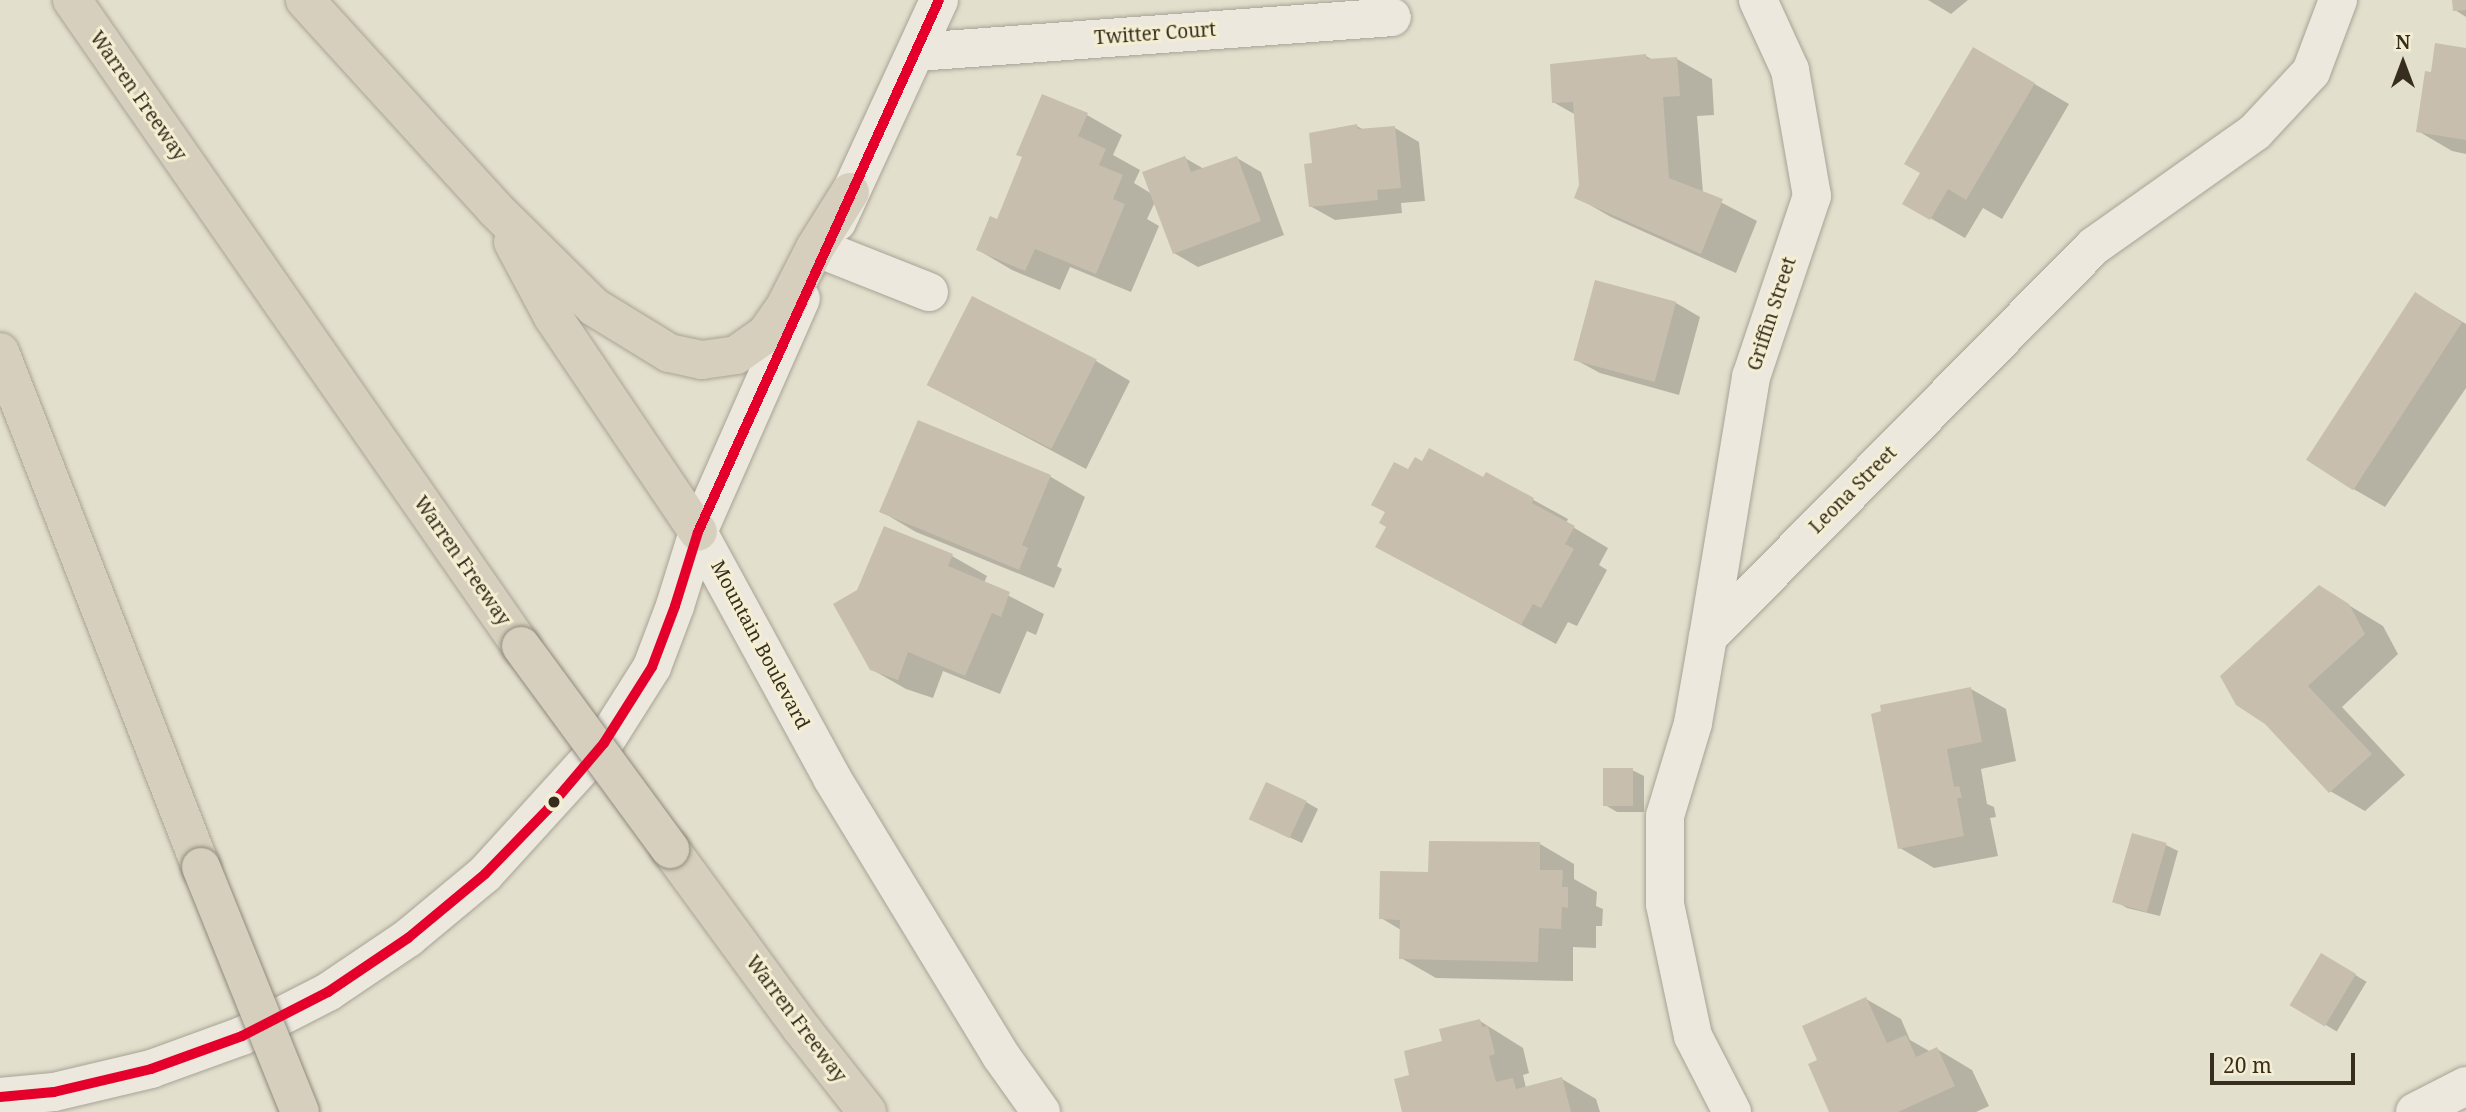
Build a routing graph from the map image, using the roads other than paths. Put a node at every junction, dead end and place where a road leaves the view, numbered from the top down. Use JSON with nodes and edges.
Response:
{"nodes":[{"id":1,"x":72,"y":0,"type":"edge"},
{"id":2,"x":305,"y":0,"type":"edge"},
{"id":3,"x":939,"y":0,"type":"edge"},
{"id":4,"x":1758,"y":0,"type":"edge"},
{"id":5,"x":2338,"y":0,"type":"edge"},
{"id":6,"x":1392,"y":17,"type":"dead end"},
{"id":7,"x":917,"y":52,"type":"junction"},
{"id":8,"x":850,"y":192,"type":"junction"},
{"id":9,"x":495,"y":209,"type":"junction"},
{"id":10,"x":823,"y":250,"type":"junction"},
{"id":11,"x":929,"y":292,"type":"dead end"},
{"id":12,"x":0,"y":352,"type":"edge"},
{"id":13,"x":698,"y":532,"type":"junction"},
{"id":14,"x":1708,"y":637,"type":"junction"},
{"id":15,"x":2466,"y":1086,"type":"edge"},
{"id":16,"x":0,"y":1097,"type":"edge"},
{"id":17,"x":300,"y":1112,"type":"edge"},
{"id":18,"x":867,"y":1112,"type":"edge"},
{"id":19,"x":1041,"y":1112,"type":"edge"},
{"id":20,"x":1732,"y":1112,"type":"edge"},
{"id":21,"x":2415,"y":1112,"type":"edge"}],
"edges":[{"from":1,"to":18,"type":"highway","name":"Warren Freeway","bridge":true},
{"from":2,"to":9,"type":"highway"},
{"from":3,"to":7,"type":"street"},
{"from":4,"to":14,"type":"street","name":"Griffin Street"},
{"from":5,"to":14,"type":"street","name":"Leona Street"},
{"from":6,"to":7,"type":"street","name":"Twitter Court"},
{"from":7,"to":8,"type":"street"},
{"from":8,"to":9,"type":"highway"},
{"from":8,"to":10,"type":"street"},
{"from":9,"to":13,"type":"highway"},
{"from":10,"to":11,"type":"street"},
{"from":10,"to":13,"type":"street"},
{"from":12,"to":17,"type":"highway","bridge":true},
{"from":13,"to":16,"type":"street"},
{"from":13,"to":19,"type":"street","name":"Mountain Boulevard"},
{"from":14,"to":20,"type":"street"},
{"from":15,"to":21,"type":"street"}]}
